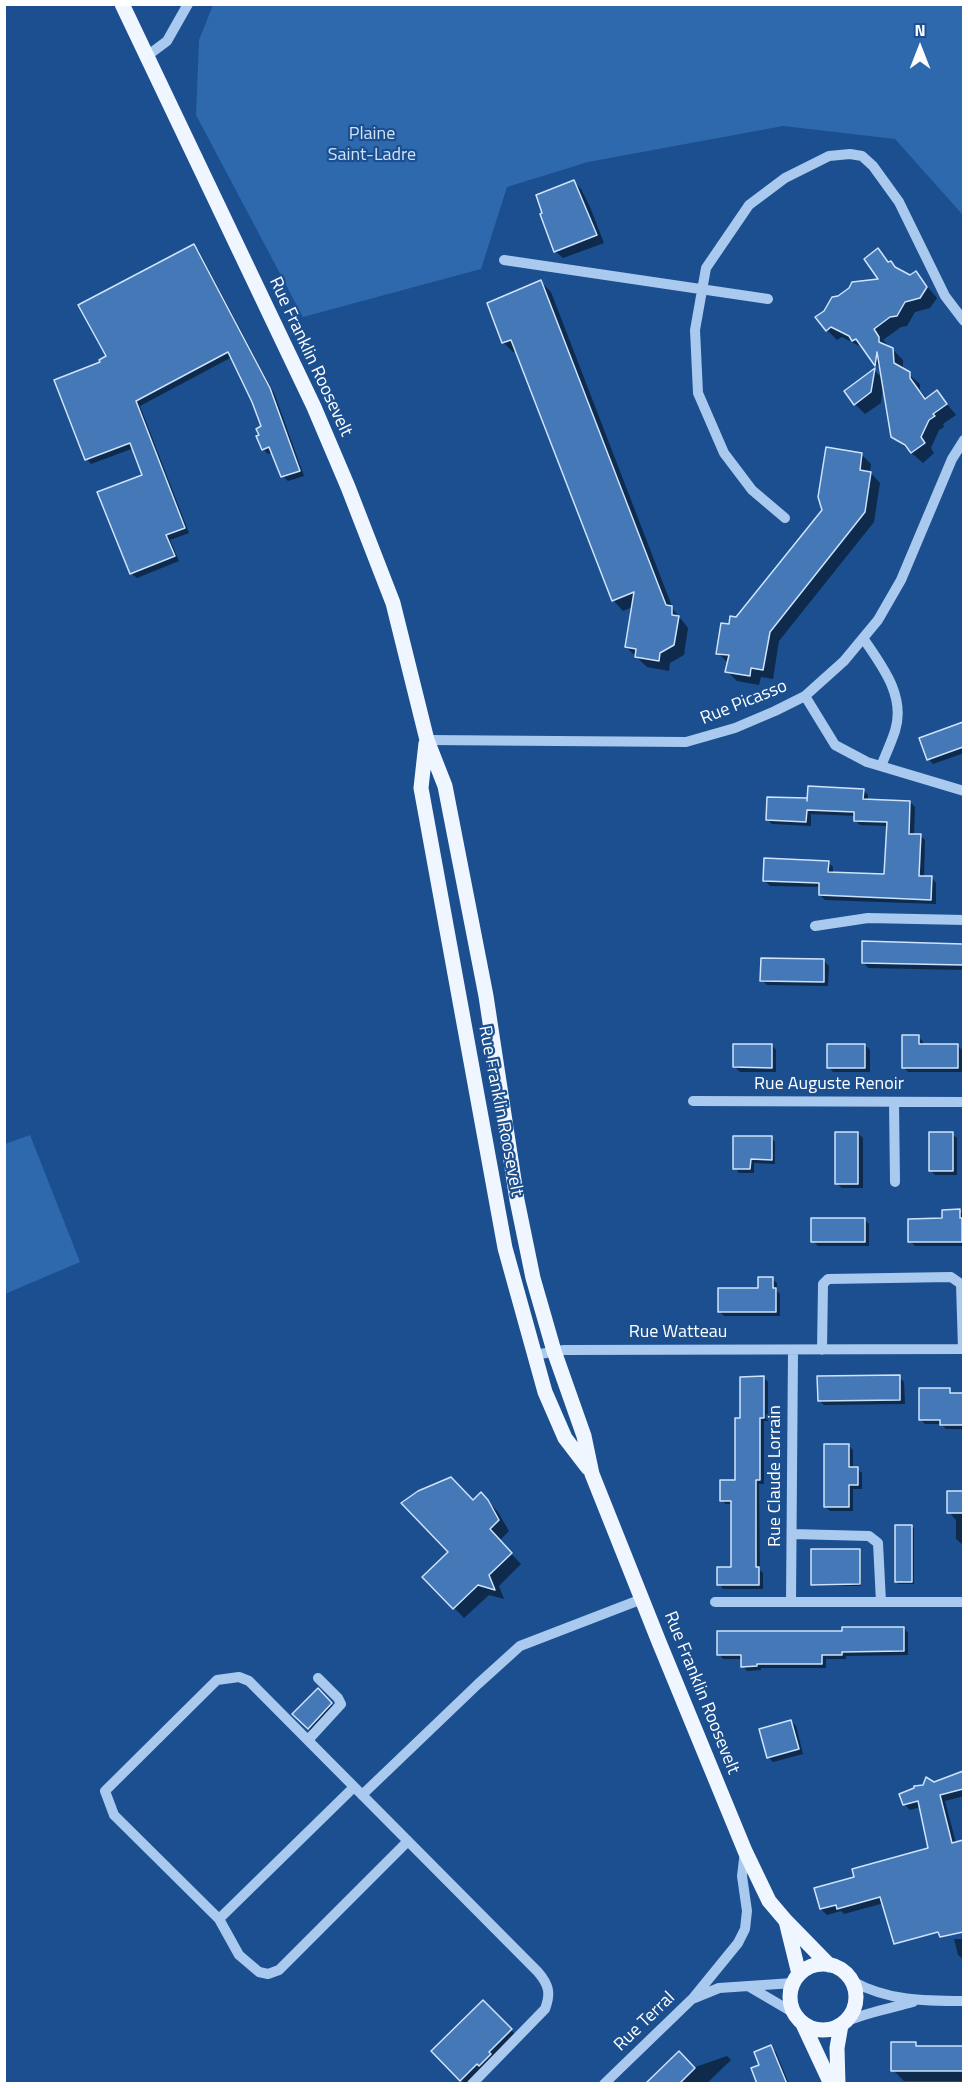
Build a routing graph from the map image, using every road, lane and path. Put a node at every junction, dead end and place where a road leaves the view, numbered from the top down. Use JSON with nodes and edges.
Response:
{"nodes":[{"id":1,"x":122,"y":4,"type":"edge"},
{"id":2,"x":188,"y":4,"type":"edge"},
{"id":3,"x":147,"y":56,"type":"junction"},
{"id":4,"x":504,"y":260,"type":"dead end"},
{"id":5,"x":703,"y":290,"type":"junction"},
{"id":6,"x":768,"y":299,"type":"dead end"},
{"id":7,"x":963,"y":321,"type":"edge"},
{"id":8,"x":963,"y":440,"type":"edge"},
{"id":9,"x":785,"y":518,"type":"dead end"},
{"id":10,"x":863,"y":638,"type":"junction"},
{"id":11,"x":805,"y":696,"type":"junction"},
{"id":12,"x":427,"y":740,"type":"junction"},
{"id":13,"x":881,"y":766,"type":"junction"},
{"id":14,"x":963,"y":791,"type":"edge"},
{"id":15,"x":963,"y":920,"type":"edge"},
{"id":16,"x":815,"y":926,"type":"dead end"},
{"id":17,"x":693,"y":1101,"type":"dead end"},
{"id":18,"x":894,"y":1101,"type":"junction"},
{"id":19,"x":963,"y":1102,"type":"edge"},
{"id":20,"x":895,"y":1182,"type":"dead end"},
{"id":21,"x":963,"y":1349,"type":"edge"},
{"id":22,"x":793,"y":1350,"type":"junction"},
{"id":23,"x":822,"y":1350,"type":"junction"},
{"id":24,"x":554,"y":1351,"type":"junction"},
{"id":25,"x":534,"y":1354,"type":"junction"},
{"id":26,"x":592,"y":1474,"type":"junction"},
{"id":27,"x":792,"y":1534,"type":"junction"},
{"id":28,"x":642,"y":1599,"type":"junction"},
{"id":29,"x":715,"y":1602,"type":"dead end"},
{"id":30,"x":791,"y":1602,"type":"junction"},
{"id":31,"x":881,"y":1602,"type":"junction"},
{"id":32,"x":963,"y":1602,"type":"edge"},
{"id":33,"x":318,"y":1678,"type":"dead end"},
{"id":34,"x":308,"y":1740,"type":"junction"},
{"id":35,"x":354,"y":1787,"type":"junction"},
{"id":36,"x":362,"y":1795,"type":"junction"},
{"id":37,"x":408,"y":1841,"type":"junction"},
{"id":38,"x":745,"y":1851,"type":"junction"},
{"id":39,"x":219,"y":1919,"type":"junction"},
{"id":40,"x":786,"y":1921,"type":"junction"},
{"id":41,"x":829,"y":1965,"type":"junction"},
{"id":42,"x":796,"y":1979,"type":"junction"},
{"id":43,"x":852,"y":1981,"type":"junction"},
{"id":44,"x":748,"y":1986,"type":"junction"},
{"id":45,"x":692,"y":1999,"type":"junction"},
{"id":46,"x":916,"y":2001,"type":"junction"},
{"id":47,"x":963,"y":2001,"type":"edge"},
{"id":48,"x":799,"y":2018,"type":"junction"},
{"id":49,"x":844,"y":2023,"type":"junction"},
{"id":50,"x":472,"y":2084,"type":"edge"},
{"id":51,"x":604,"y":2084,"type":"edge"},
{"id":52,"x":831,"y":2084,"type":"edge"},
{"id":53,"x":838,"y":2084,"type":"edge"}],
"edges":[{"from":1,"to":3,"type":"main road","name":"Rue Franklin Roosevelt"},
{"from":2,"to":3,"type":"street"},
{"from":3,"to":12,"type":"main road","name":"Rue Franklin Roosevelt"},
{"from":4,"to":5,"type":"street"},
{"from":5,"to":6,"type":"street"},
{"from":5,"to":7,"type":"street"},
{"from":5,"to":9,"type":"street"},
{"from":8,"to":10,"type":"street","name":"Rue Picasso"},
{"from":10,"to":11,"type":"street","name":"Rue Picasso"},
{"from":10,"to":13,"type":"street"},
{"from":11,"to":12,"type":"street","name":"Rue Picasso"},
{"from":11,"to":13,"type":"street"},
{"from":12,"to":24,"type":"main road","name":"Rue Franklin Roosevelt"},
{"from":12,"to":25,"type":"main road","name":"Rue Franklin Roosevelt"},
{"from":13,"to":14,"type":"street"},
{"from":15,"to":16,"type":"street"},
{"from":17,"to":18,"type":"street","name":"Rue Auguste Renoir"},
{"from":18,"to":19,"type":"street","name":"Rue Auguste Renoir"},
{"from":18,"to":20,"type":"street"},
{"from":21,"to":23,"type":"street","name":"Rue Watteau"},
{"from":21,"to":23,"type":"street","name":"Rue Watteau"},
{"from":22,"to":23,"type":"street","name":"Rue Watteau"},
{"from":22,"to":24,"type":"street","name":"Rue Watteau"},
{"from":22,"to":27,"type":"street","name":"Rue Claude Lorrain"},
{"from":24,"to":25,"type":"street","name":"Rue Watteau"},
{"from":24,"to":26,"type":"main road","name":"Rue Franklin Roosevelt"},
{"from":25,"to":26,"type":"main road","name":"Rue Franklin Roosevelt"},
{"from":26,"to":28,"type":"main road","name":"Rue Franklin Roosevelt"},
{"from":27,"to":30,"type":"street","name":"Rue Claude Lorrain"},
{"from":27,"to":31,"type":"street"},
{"from":28,"to":36,"type":"street"},
{"from":28,"to":38,"type":"main road","name":"Rue Franklin Roosevelt"},
{"from":29,"to":30,"type":"street"},
{"from":30,"to":31,"type":"street"},
{"from":31,"to":32,"type":"street"},
{"from":33,"to":34,"type":"street"},
{"from":34,"to":35,"type":"street"},
{"from":34,"to":39,"type":"street"},
{"from":35,"to":36,"type":"street"},
{"from":35,"to":39,"type":"street"},
{"from":36,"to":37,"type":"street"},
{"from":37,"to":39,"type":"street"},
{"from":37,"to":50,"type":"street"},
{"from":38,"to":40,"type":"main road","name":"Rue Franklin Roosevelt"},
{"from":38,"to":45,"type":"street"},
{"from":40,"to":41,"type":"main road","name":"Rue Franklin Roosevelt"},
{"from":40,"to":42,"type":"main road","name":"Rue Franklin Roosevelt"},
{"from":41,"to":42,"type":"main road"},
{"from":41,"to":43,"type":"main road"},
{"from":42,"to":44,"type":"street","name":"Rue Terral"},
{"from":42,"to":48,"type":"main road"},
{"from":43,"to":46,"type":"street"},
{"from":43,"to":49,"type":"main road"},
{"from":44,"to":45,"type":"street","name":"Rue Terral"},
{"from":44,"to":48,"type":"street"},
{"from":45,"to":51,"type":"street","name":"Rue Terral"},
{"from":46,"to":47,"type":"street"},
{"from":46,"to":49,"type":"street"},
{"from":48,"to":49,"type":"main road"},
{"from":48,"to":52,"type":"main road"},
{"from":49,"to":53,"type":"main road"}]}
